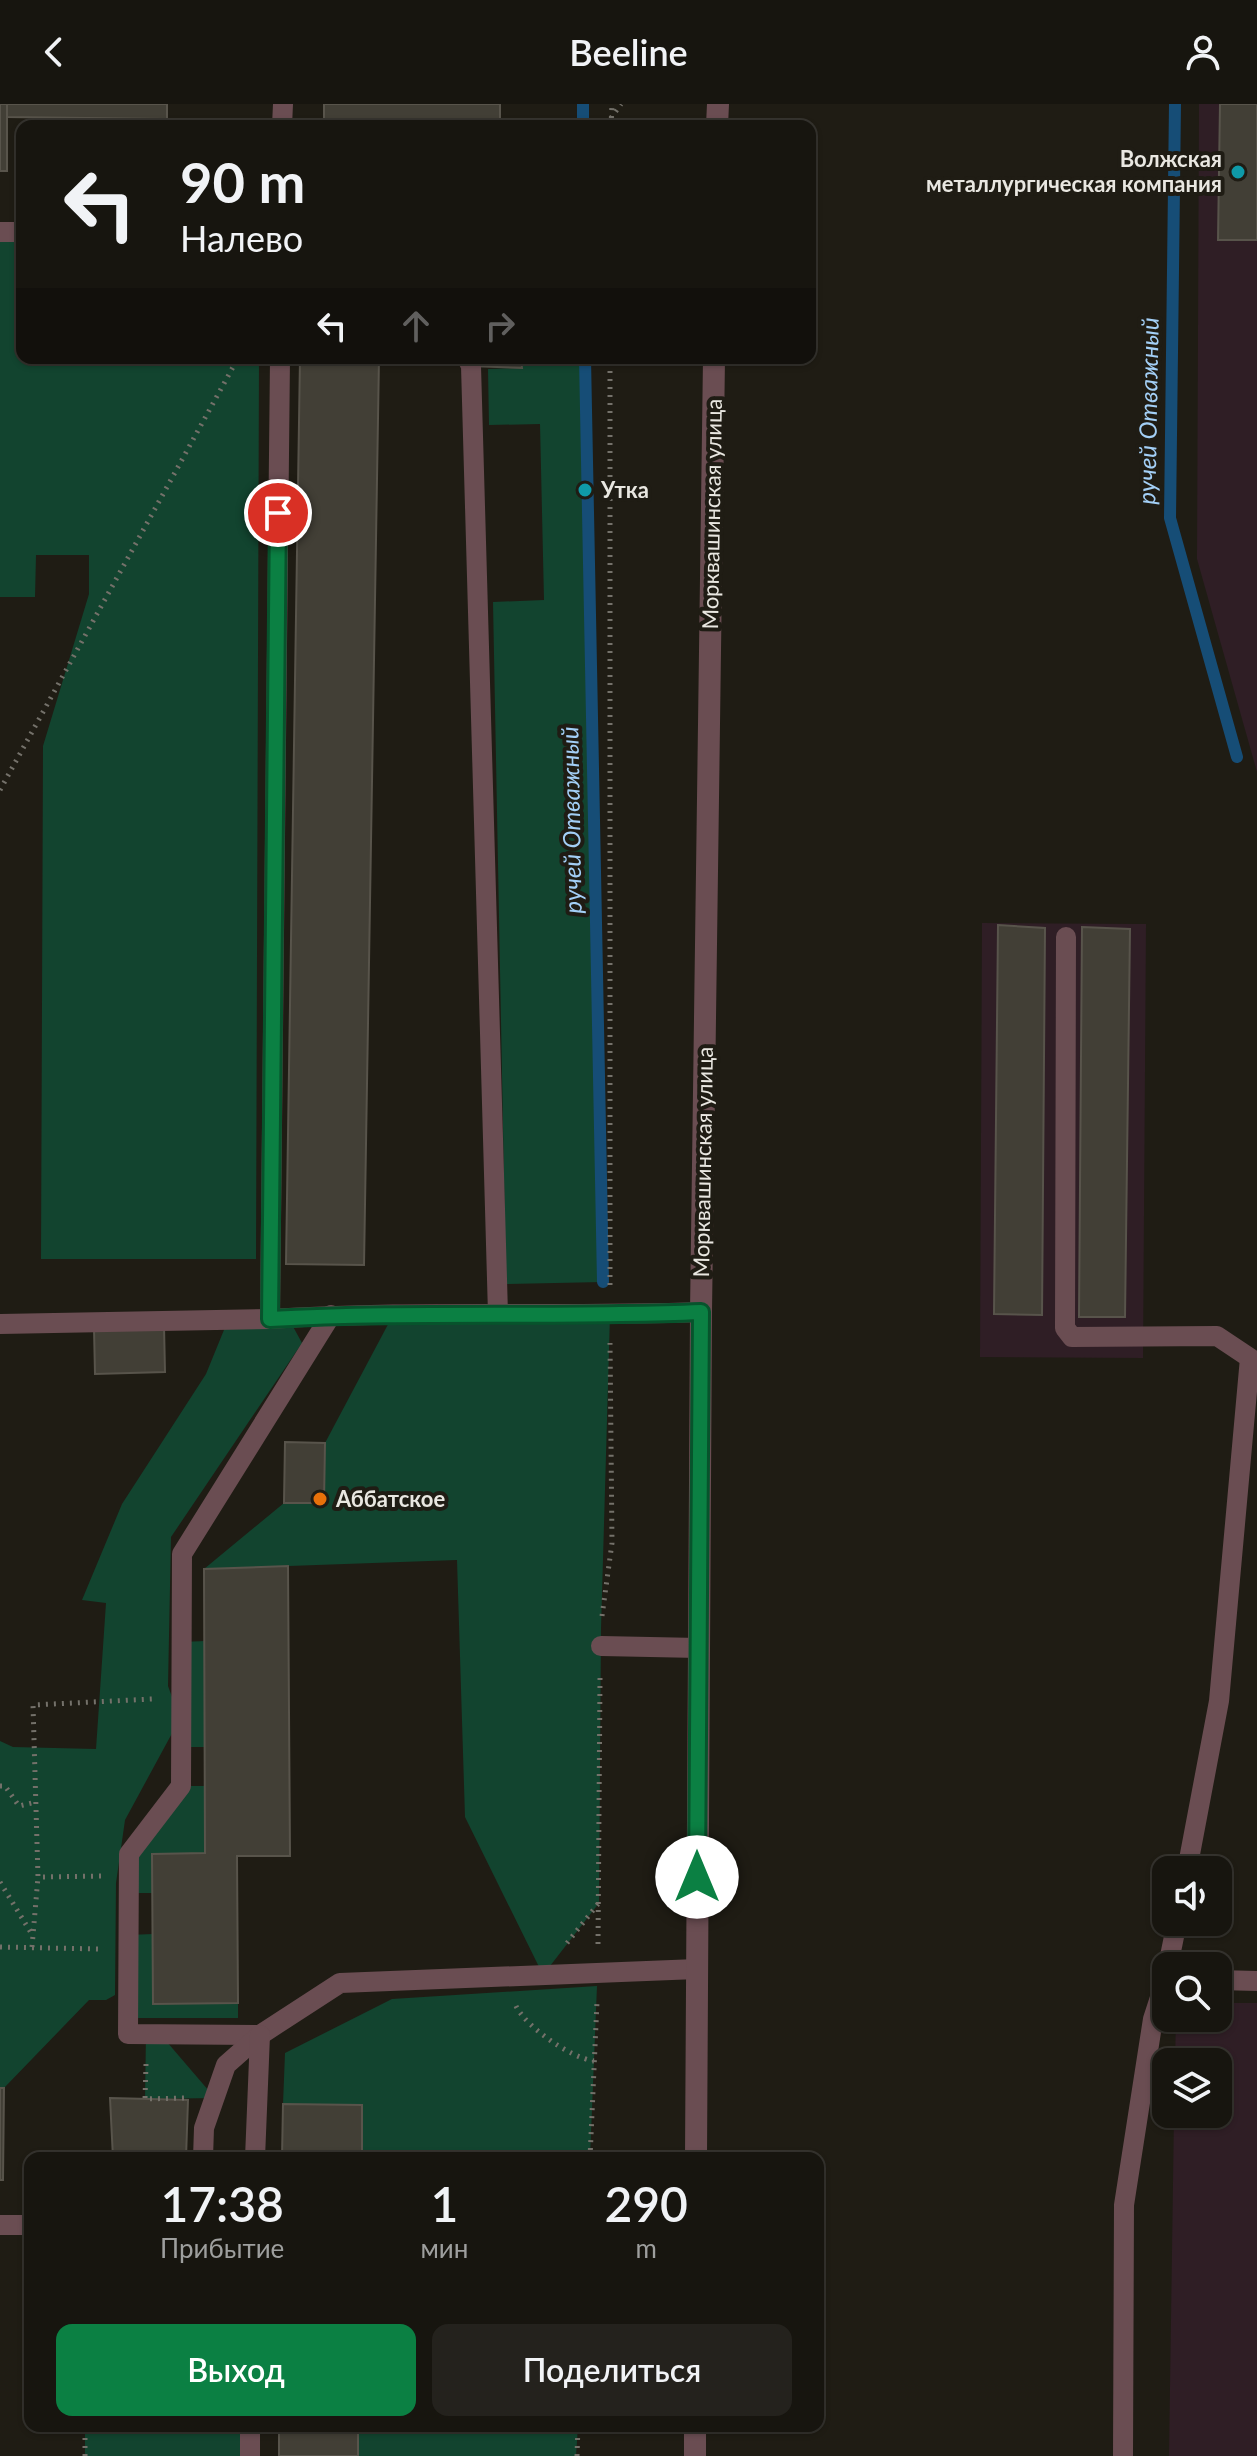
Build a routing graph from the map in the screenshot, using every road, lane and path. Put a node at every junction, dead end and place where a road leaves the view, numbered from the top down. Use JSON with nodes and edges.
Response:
{"nodes":[{"id":1,"x":612,"y":104,"type":"edge"},
{"id":2,"x":621,"y":104,"type":"edge"},
{"id":3,"x":611,"y":118,"type":"joint"},
{"id":4,"x":235,"y":364,"type":"edge"},
{"id":5,"x":280,"y":364,"type":"edge"},
{"id":6,"x":470,"y":364,"type":"edge"},
{"id":7,"x":610,"y":364,"type":"edge"},
{"id":8,"x":714,"y":364,"type":"edge"},
{"id":9,"x":0,"y":790,"type":"edge"},
{"id":10,"x":1066,"y":937,"type":"dead end"},
{"id":11,"x":701,"y":1312,"type":"junction"},
{"id":12,"x":498,"y":1314,"type":"junction"},
{"id":13,"x":331,"y":1315,"type":"junction"},
{"id":14,"x":610,"y":1315,"type":"junction"},
{"id":15,"x":270,"y":1319,"type":"junction"},
{"id":16,"x":0,"y":1324,"type":"edge"},
{"id":17,"x":1253,"y":1349,"type":"edge"},
{"id":18,"x":601,"y":1646,"type":"junction"},
{"id":19,"x":699,"y":1648,"type":"junction"},
{"id":20,"x":181,"y":1698,"type":"junction"},
{"id":21,"x":0,"y":1786,"type":"edge"},
{"id":22,"x":36,"y":1802,"type":"junction"},
{"id":23,"x":1190,"y":1856,"type":"edge"},
{"id":24,"x":93,"y":1876,"type":"dead end"},
{"id":25,"x":38,"y":1877,"type":"junction"},
{"id":26,"x":0,"y":1882,"type":"edge"},
{"id":27,"x":33,"y":1937,"type":"junction"},
{"id":28,"x":0,"y":1947,"type":"edge"},
{"id":29,"x":32,"y":1947,"type":"junction"},
{"id":30,"x":128,"y":1949,"type":"junction"},
{"id":31,"x":697,"y":1969,"type":"junction"},
{"id":32,"x":598,"y":1973,"type":"junction"},
{"id":33,"x":501,"y":1976,"type":"junction"},
{"id":34,"x":1232,"y":1980,"type":"edge"},
{"id":35,"x":1257,"y":1981,"type":"edge"},
{"id":36,"x":1152,"y":2025,"type":"edge"},
{"id":37,"x":146,"y":2034,"type":"junction"},
{"id":38,"x":260,"y":2035,"type":"junction"},
{"id":39,"x":594,"y":2061,"type":"junction"},
{"id":40,"x":215,"y":2098,"type":"junction"},
{"id":41,"x":203,"y":2152,"type":"edge"},
{"id":42,"x":255,"y":2152,"type":"edge"},
{"id":43,"x":590,"y":2152,"type":"edge"},
{"id":44,"x":696,"y":2152,"type":"edge"},
{"id":45,"x":0,"y":2225,"type":"edge"},
{"id":46,"x":24,"y":2225,"type":"edge"},
{"id":47,"x":85,"y":2432,"type":"edge"},
{"id":48,"x":250,"y":2432,"type":"edge"},
{"id":49,"x":578,"y":2432,"type":"edge"},
{"id":50,"x":695,"y":2432,"type":"edge"},
{"id":51,"x":85,"y":2456,"type":"edge"},
{"id":52,"x":250,"y":2456,"type":"edge"},
{"id":53,"x":577,"y":2456,"type":"edge"},
{"id":54,"x":695,"y":2456,"type":"edge"},
{"id":55,"x":1123,"y":2456,"type":"edge"}],
"edges":[{"from":1,"to":3,"type":"path"},
{"from":2,"to":3,"type":"path"},
{"from":4,"to":9,"type":"path"},
{"from":5,"to":15,"type":"lane"},
{"from":6,"to":12,"type":"lane"},
{"from":7,"to":14,"type":"path"},
{"from":8,"to":11,"type":"street","name":"Морквашинская улица"},
{"from":10,"to":17,"type":"lane"},
{"from":11,"to":14,"type":"lane"},
{"from":11,"to":19,"type":"street","name":"Морквашинская улица"},
{"from":12,"to":13,"type":"lane"},
{"from":12,"to":14,"type":"lane"},
{"from":13,"to":15,"type":"lane"},
{"from":13,"to":20,"type":"lane"},
{"from":14,"to":18,"type":"path"},
{"from":15,"to":16,"type":"lane"},
{"from":17,"to":23,"type":"lane"},
{"from":18,"to":19,"type":"lane"},
{"from":18,"to":32,"type":"path"},
{"from":19,"to":31,"type":"street","name":"Морквашинская улица"},
{"from":20,"to":22,"type":"path"},
{"from":20,"to":30,"type":"lane"},
{"from":21,"to":22,"type":"path"},
{"from":22,"to":25,"type":"path"},
{"from":24,"to":25,"type":"path"},
{"from":25,"to":27,"type":"path"},
{"from":26,"to":27,"type":"path"},
{"from":27,"to":29,"type":"path"},
{"from":28,"to":29,"type":"path"},
{"from":29,"to":30,"type":"path"},
{"from":30,"to":37,"type":"lane"},
{"from":31,"to":32,"type":"lane"},
{"from":31,"to":44,"type":"street","name":"Морквашинская улица"},
{"from":32,"to":33,"type":"lane"},
{"from":32,"to":39,"type":"path"},
{"from":33,"to":38,"type":"lane"},
{"from":33,"to":39,"type":"path"},
{"from":34,"to":35,"type":"lane"},
{"from":36,"to":55,"type":"lane"},
{"from":37,"to":38,"type":"lane"},
{"from":37,"to":40,"type":"path"},
{"from":38,"to":40,"type":"lane"},
{"from":38,"to":42,"type":"lane"},
{"from":39,"to":43,"type":"path"},
{"from":40,"to":41,"type":"lane"},
{"from":45,"to":46,"type":"lane"},
{"from":47,"to":51,"type":"path"},
{"from":48,"to":52,"type":"lane"},
{"from":49,"to":53,"type":"path"},
{"from":50,"to":54,"type":"street"}]}
